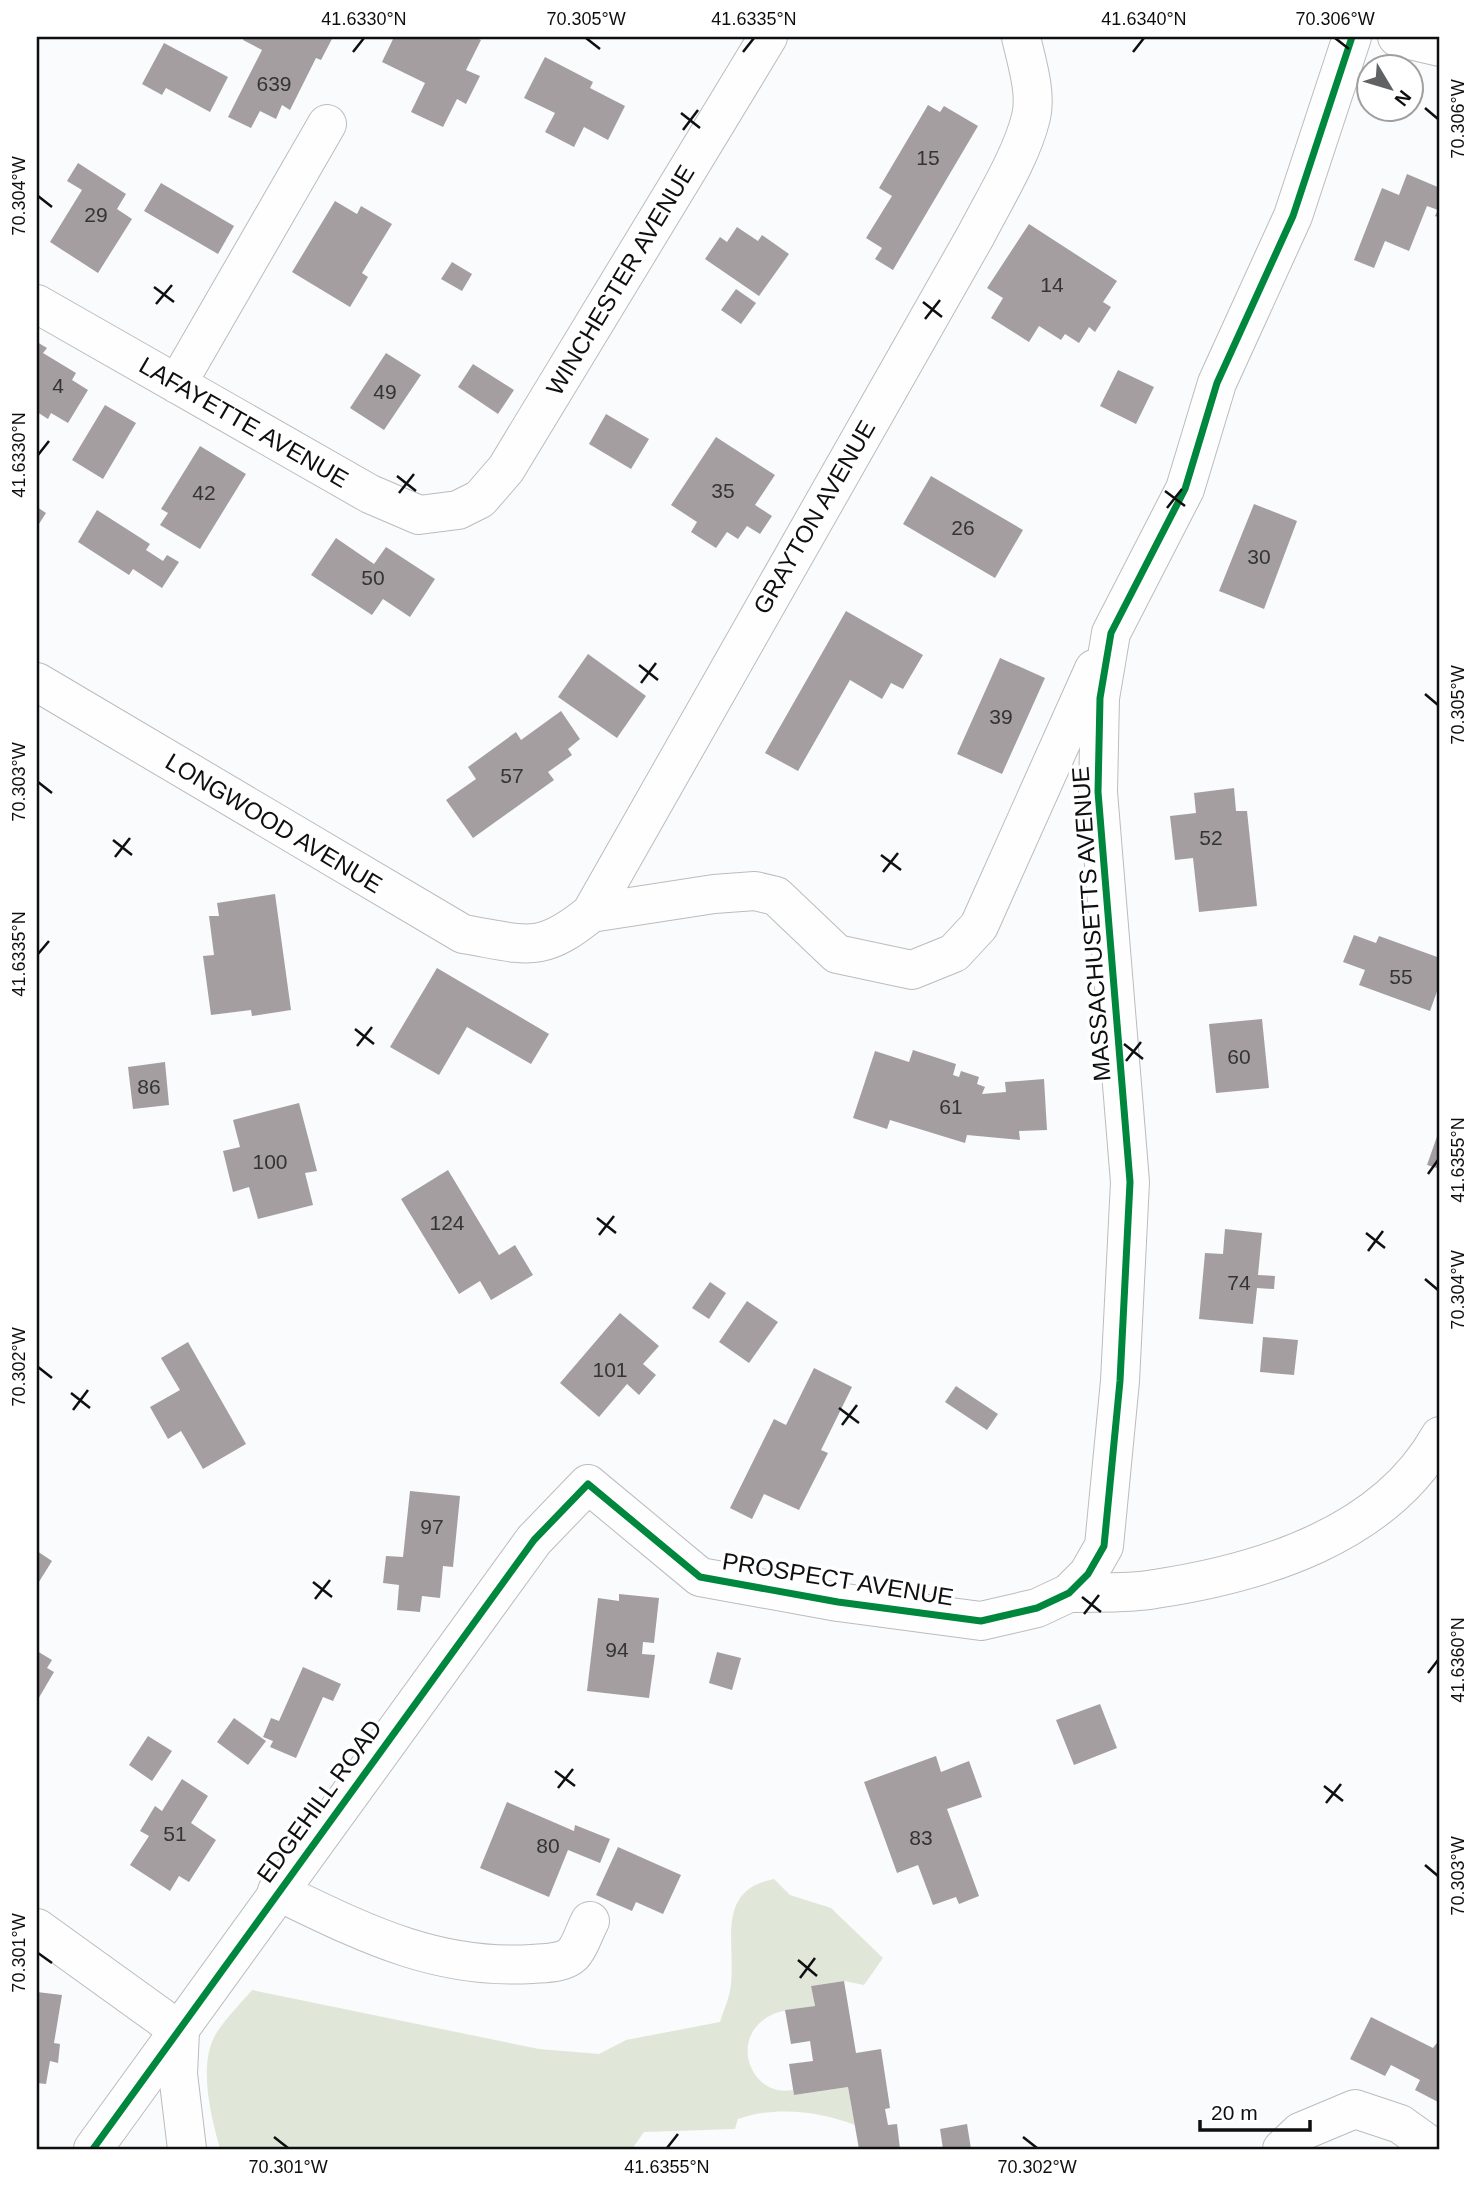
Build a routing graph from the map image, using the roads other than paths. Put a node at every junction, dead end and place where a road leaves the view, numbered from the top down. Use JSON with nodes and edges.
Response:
{"nodes":[{"id":1,"x":768,"y":37,"type":"edge"},
{"id":2,"x":1021,"y":37,"type":"edge"},
{"id":3,"x":1352,"y":37,"type":"edge"},
{"id":4,"x":1397,"y":37,"type":"edge"},
{"id":5,"x":1440,"y":47,"type":"edge"},
{"id":6,"x":327,"y":124,"type":"dead end"},
{"id":7,"x":37,"y":304,"type":"edge"},
{"id":8,"x":177,"y":384,"type":"junction"},
{"id":9,"x":458,"y":510,"type":"joint"},
{"id":10,"x":1111,"y":633,"type":"junction"},
{"id":11,"x":37,"y":682,"type":"edge"},
{"id":12,"x":591,"y":913,"type":"junction"},
{"id":13,"x":519,"y":943,"type":"joint"},
{"id":14,"x":1440,"y":1436,"type":"edge"},
{"id":15,"x":588,"y":1484,"type":"joint"},
{"id":16,"x":1069,"y":1592,"type":"junction"},
{"id":17,"x":277,"y":1891,"type":"junction"},
{"id":18,"x":590,"y":1921,"type":"dead end"},
{"id":19,"x":37,"y":1928,"type":"edge"},
{"id":20,"x":180,"y":2031,"type":"junction"},
{"id":21,"x":93,"y":2149,"type":"edge"},
{"id":22,"x":187,"y":2149,"type":"edge"},
{"id":23,"x":1282,"y":2149,"type":"edge"},
{"id":24,"x":1435,"y":2149,"type":"edge"}],
"edges":[{"from":1,"to":9,"type":"street","name":"WINCHESTER AVENUE"},
{"from":2,"to":12,"type":"street","name":"GRAYTON AVENUE"},
{"from":3,"to":10,"type":"street","name":"MASSACHUSETTS AVENUE"},
{"from":4,"to":5,"type":"street"},
{"from":6,"to":8,"type":"street"},
{"from":7,"to":8,"type":"street","name":"LAFAYETTE AVENUE"},
{"from":8,"to":9,"type":"street","name":"LAFAYETTE AVENUE"},
{"from":10,"to":12,"type":"street"},
{"from":10,"to":16,"type":"street","name":"MASSACHUSETTS AVENUE"},
{"from":11,"to":13,"type":"street","name":"LONGWOOD AVENUE"},
{"from":12,"to":13,"type":"street","name":"GRAYTON AVENUE"},
{"from":14,"to":16,"type":"street"},
{"from":15,"to":16,"type":"street","name":"PROSPECT AVENUE"},
{"from":15,"to":17,"type":"street","name":"EDGEHILL ROAD"},
{"from":17,"to":18,"type":"street"},
{"from":17,"to":20,"type":"street","name":"EDGEHILL ROAD"},
{"from":19,"to":20,"type":"street"},
{"from":20,"to":21,"type":"street","name":"EDGEHILL ROAD"},
{"from":20,"to":22,"type":"street"},
{"from":23,"to":24,"type":"street"}]}
